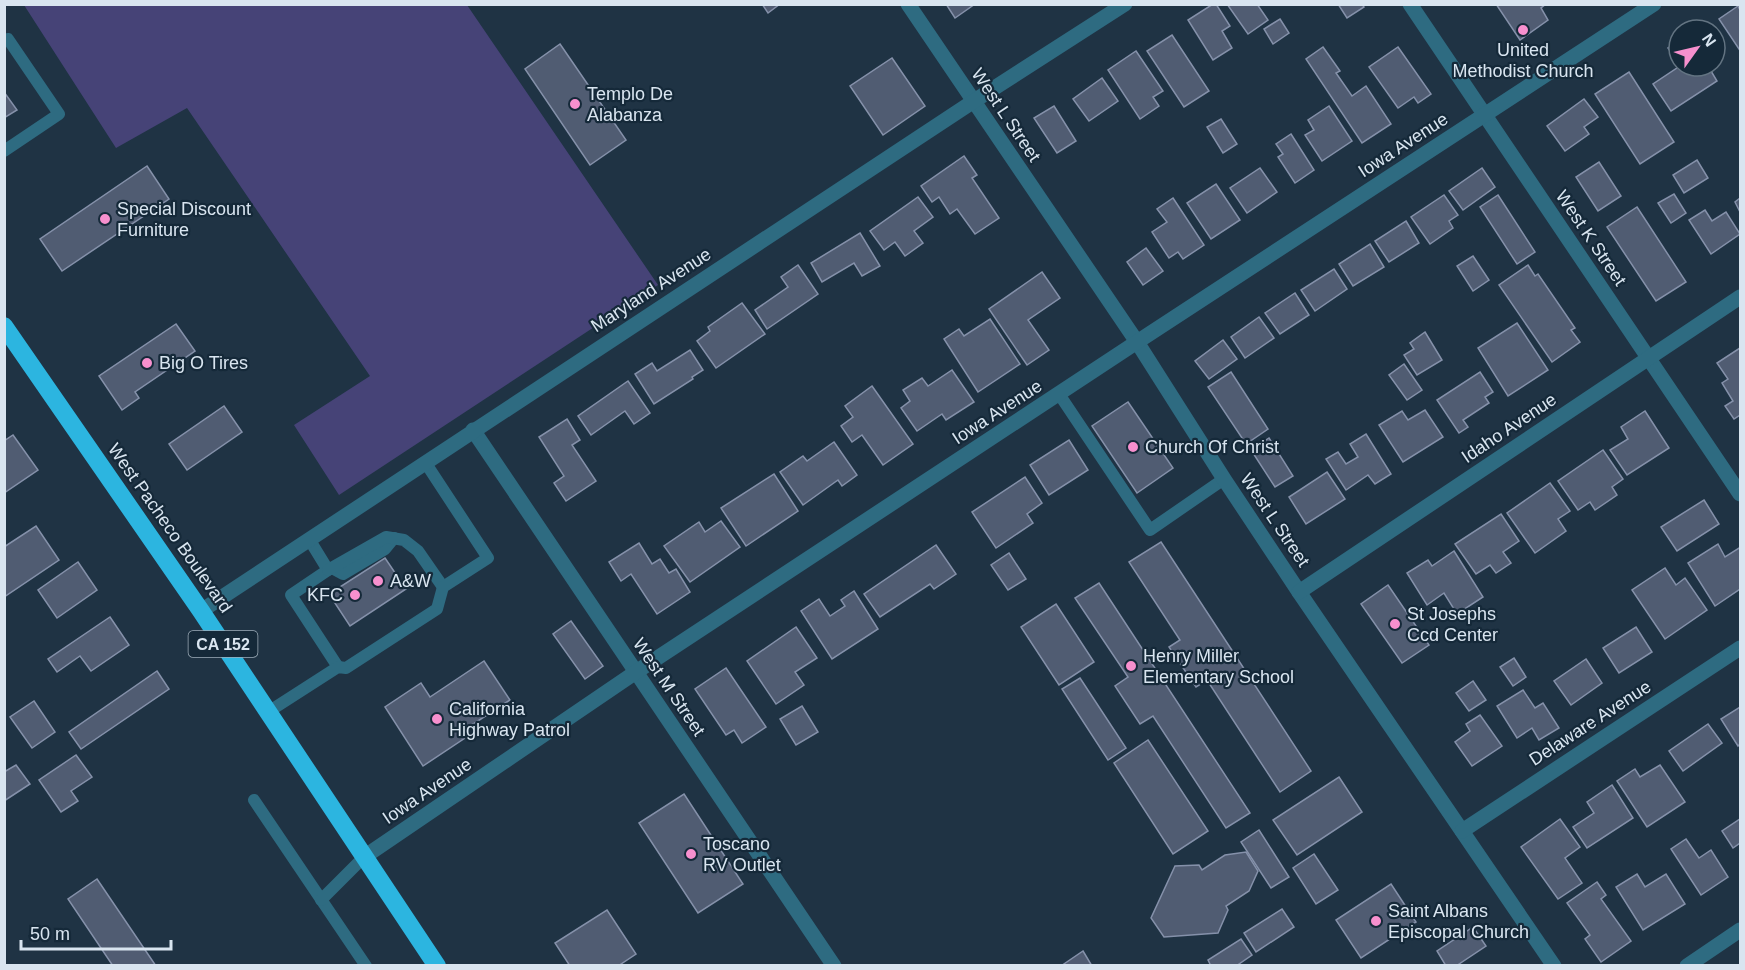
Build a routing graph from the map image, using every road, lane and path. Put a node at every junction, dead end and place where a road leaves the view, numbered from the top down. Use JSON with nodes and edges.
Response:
{"nodes":[{"id":1,"x":908,"y":4,"type":"edge"},
{"id":2,"x":1125,"y":4,"type":"edge"},
{"id":3,"x":1410,"y":4,"type":"edge"},
{"id":4,"x":1654,"y":4,"type":"edge"},
{"id":5,"x":6,"y":38,"type":"edge"},
{"id":6,"x":974,"y":102,"type":"junction"},
{"id":7,"x":1485,"y":116,"type":"junction"},
{"id":8,"x":4,"y":151,"type":"edge"},
{"id":9,"x":1740,"y":297,"type":"edge"},
{"id":10,"x":4,"y":326,"type":"edge"},
{"id":11,"x":1137,"y":342,"type":"junction"},
{"id":12,"x":1649,"y":357,"type":"junction"},
{"id":13,"x":1059,"y":394,"type":"junction"},
{"id":14,"x":472,"y":430,"type":"junction"},
{"id":15,"x":425,"y":462,"type":"junction"},
{"id":16,"x":1224,"y":479,"type":"junction"},
{"id":17,"x":1740,"y":494,"type":"edge"},
{"id":18,"x":309,"y":539,"type":"junction"},
{"id":19,"x":330,"y":569,"type":"junction"},
{"id":20,"x":443,"y":587,"type":"junction"},
{"id":21,"x":1299,"y":592,"type":"junction"},
{"id":22,"x":201,"y":611,"type":"junction"},
{"id":23,"x":1740,"y":648,"type":"edge"},
{"id":24,"x":338,"y":667,"type":"junction"},
{"id":25,"x":636,"y":672,"type":"junction"},
{"id":26,"x":268,"y":712,"type":"junction"},
{"id":27,"x":254,"y":800,"type":"dead end"},
{"id":28,"x":1461,"y":831,"type":"junction"},
{"id":29,"x":364,"y":857,"type":"junction"},
{"id":30,"x":321,"y":900,"type":"junction"},
{"id":31,"x":1740,"y":930,"type":"edge"},
{"id":32,"x":1548,"y":963,"type":"edge"},
{"id":33,"x":366,"y":966,"type":"edge"},
{"id":34,"x":437,"y":966,"type":"edge"},
{"id":35,"x":834,"y":966,"type":"edge"},
{"id":36,"x":1687,"y":966,"type":"edge"}],
"edges":[{"from":1,"to":6,"type":"street","name":"West L Street"},
{"from":2,"to":6,"type":"street","name":"Maryland Avenue"},
{"from":3,"to":7,"type":"street","name":"West K Street"},
{"from":4,"to":7,"type":"street","name":"Iowa Avenue"},
{"from":5,"to":8,"type":"lane"},
{"from":6,"to":11,"type":"street","name":"West L Street"},
{"from":6,"to":14,"type":"street","name":"Maryland Avenue"},
{"from":7,"to":11,"type":"street","name":"Iowa Avenue"},
{"from":7,"to":12,"type":"street","name":"West K Street"},
{"from":9,"to":12,"type":"street","name":"Idaho Avenue"},
{"from":10,"to":22,"type":"highway","name":"West Pacheco Boulevard","number":"CA 152"},
{"from":11,"to":13,"type":"street","name":"Iowa Avenue"},
{"from":11,"to":16,"type":"street","name":"West L Street"},
{"from":12,"to":17,"type":"street","name":"West K Street"},
{"from":12,"to":21,"type":"street","name":"Idaho Avenue"},
{"from":13,"to":16,"type":"lane"},
{"from":13,"to":25,"type":"street","name":"Iowa Avenue"},
{"from":14,"to":15,"type":"street","name":"Maryland Avenue"},
{"from":14,"to":25,"type":"street","name":"West M Street"},
{"from":15,"to":18,"type":"street","name":"Maryland Avenue"},
{"from":15,"to":20,"type":"lane"},
{"from":16,"to":21,"type":"street","name":"West L Street"},
{"from":18,"to":19,"type":"lane"},
{"from":18,"to":22,"type":"street","name":"Maryland Avenue"},
{"from":19,"to":20,"type":"lane"},
{"from":19,"to":24,"type":"lane"},
{"from":20,"to":24,"type":"lane"},
{"from":21,"to":28,"type":"street","name":"West L Street"},
{"from":22,"to":26,"type":"highway","name":"West Pacheco Boulevard","number":"CA 152"},
{"from":23,"to":28,"type":"street","name":"Delaware Avenue"},
{"from":24,"to":26,"type":"lane"},
{"from":25,"to":29,"type":"street","name":"Iowa Avenue"},
{"from":25,"to":35,"type":"street","name":"West M Street"},
{"from":26,"to":29,"type":"highway","name":"West Pacheco Boulevard","number":"CA 152"},
{"from":27,"to":30,"type":"lane"},
{"from":28,"to":32,"type":"street","name":"West L Street"},
{"from":29,"to":30,"type":"lane"},
{"from":29,"to":34,"type":"highway","name":"West Pacheco Boulevard","number":"CA 152"},
{"from":30,"to":33,"type":"lane"},
{"from":31,"to":36,"type":"street"}]}
